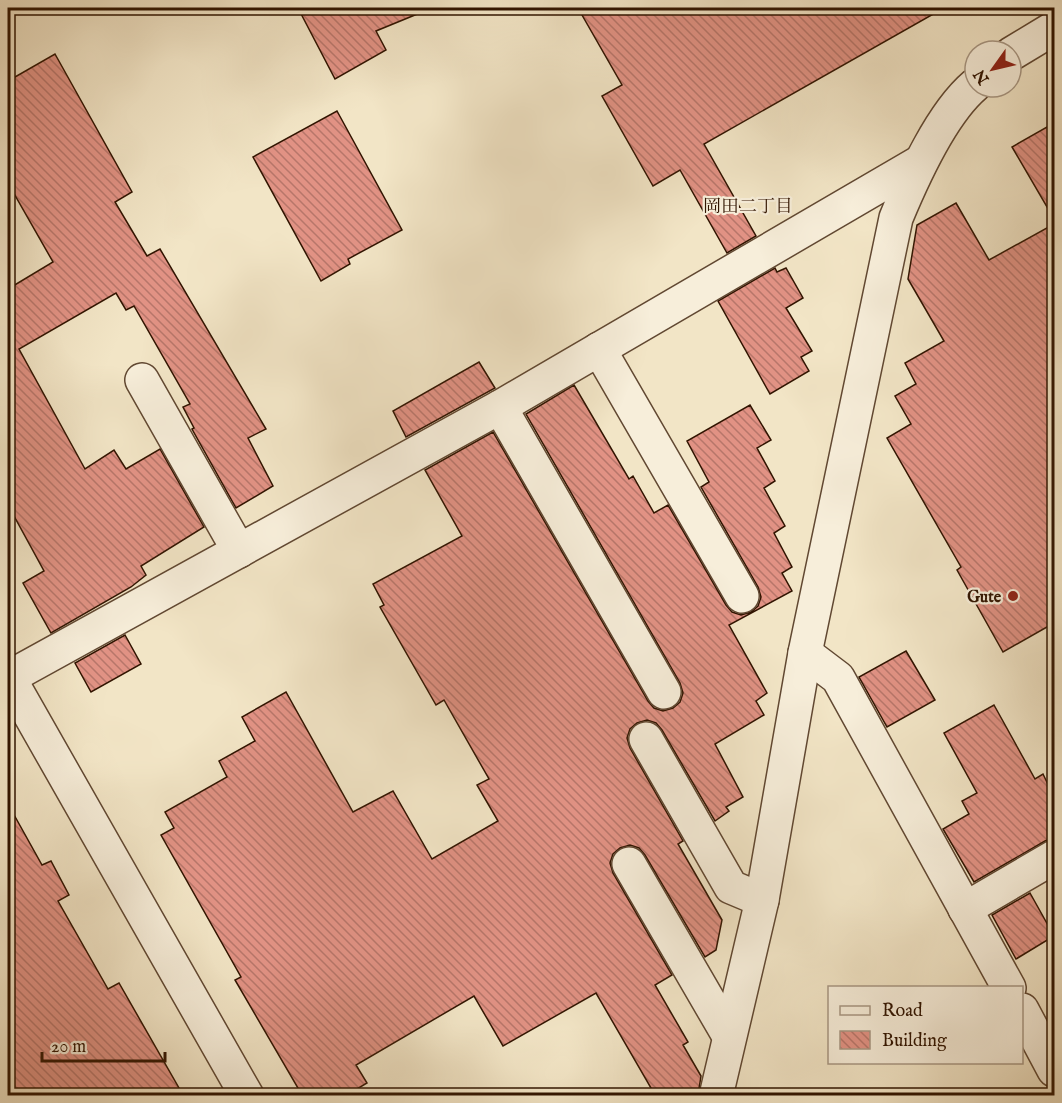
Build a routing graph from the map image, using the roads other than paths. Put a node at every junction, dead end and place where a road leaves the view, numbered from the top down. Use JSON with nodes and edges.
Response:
{"nodes":[{"id":1,"x":1054,"y":28,"type":"edge"},
{"id":2,"x":1023,"y":47,"type":"edge"},
{"id":3,"x":963,"y":95,"type":"edge"},
{"id":4,"x":920,"y":162,"type":"junction"},
{"id":5,"x":599,"y":349,"type":"junction"},
{"id":6,"x":142,"y":380,"type":"dead end"},
{"id":7,"x":500,"y":407,"type":"junction"},
{"id":8,"x":239,"y":551,"type":"junction"},
{"id":9,"x":742,"y":596,"type":"dead end"},
{"id":10,"x":805,"y":653,"type":"junction"},
{"id":11,"x":8,"y":677,"type":"edge"},
{"id":12,"x":664,"y":692,"type":"dead end"},
{"id":13,"x":646,"y":739,"type":"dead end"},
{"id":14,"x":1054,"y":857,"type":"edge"},
{"id":15,"x":629,"y":864,"type":"dead end"},
{"id":16,"x":762,"y":900,"type":"junction"},
{"id":17,"x":965,"y":909,"type":"junction"},
{"id":18,"x":1008,"y":986,"type":"edge"},
{"id":19,"x":1023,"y":1011,"type":"edge"},
{"id":20,"x":729,"y":1036,"type":"junction"},
{"id":21,"x":1050,"y":1050,"type":"edge"},
{"id":22,"x":710,"y":1091,"type":"edge"},
{"id":23,"x":247,"y":1095,"type":"edge"}],
"edges":[{"from":1,"to":2,"type":"street"},
{"from":3,"to":4,"type":"street"},
{"from":4,"to":5,"type":"street"},
{"from":4,"to":10,"type":"street"},
{"from":5,"to":7,"type":"street"},
{"from":5,"to":9,"type":"street"},
{"from":6,"to":8,"type":"street"},
{"from":7,"to":8,"type":"street"},
{"from":7,"to":12,"type":"street"},
{"from":8,"to":11,"type":"street"},
{"from":10,"to":16,"type":"street"},
{"from":10,"to":17,"type":"street"},
{"from":11,"to":23,"type":"street"},
{"from":13,"to":16,"type":"street"},
{"from":14,"to":17,"type":"street"},
{"from":15,"to":20,"type":"street"},
{"from":16,"to":20,"type":"street"},
{"from":17,"to":18,"type":"street"},
{"from":19,"to":21,"type":"street"},
{"from":20,"to":22,"type":"street"}]}
